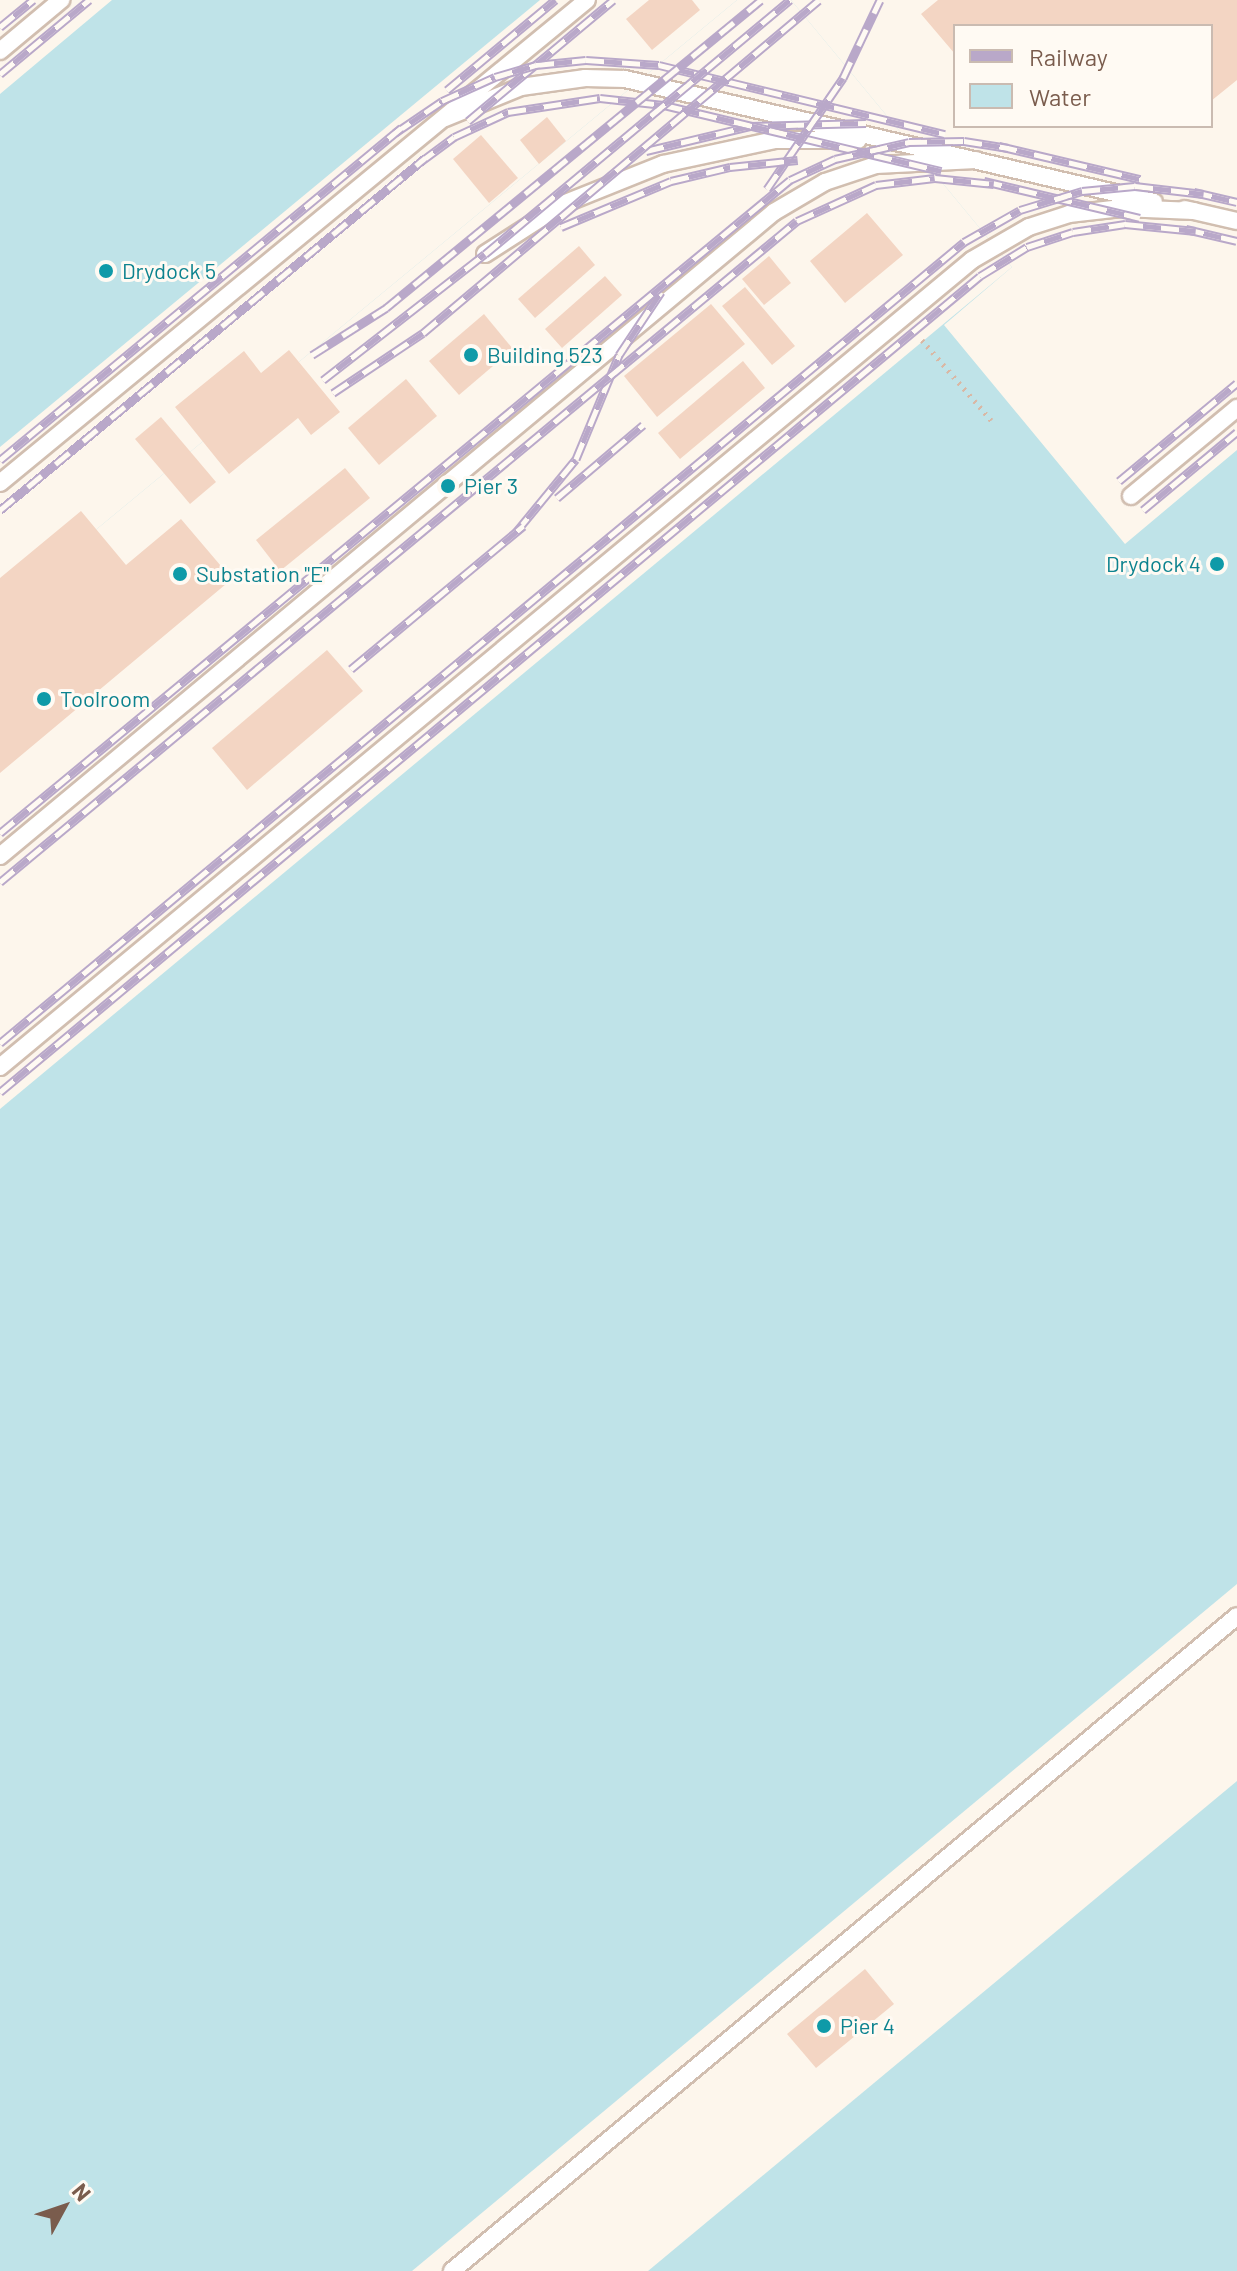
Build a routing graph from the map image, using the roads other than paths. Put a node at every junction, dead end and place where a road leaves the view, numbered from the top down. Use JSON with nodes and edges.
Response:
{"nodes":[{"id":1,"x":61,"y":0,"type":"edge"},
{"id":2,"x":587,"y":0,"type":"edge"},
{"id":3,"x":0,"y":51,"type":"edge"},
{"id":4,"x":445,"y":118,"type":"junction"},
{"id":5,"x":931,"y":149,"type":"junction"},
{"id":6,"x":976,"y":160,"type":"junction"},
{"id":7,"x":1194,"y":211,"type":"junction"},
{"id":8,"x":1237,"y":221,"type":"edge"},
{"id":9,"x":485,"y":254,"type":"dead end"},
{"id":10,"x":1237,"y":408,"type":"edge"},
{"id":11,"x":0,"y":483,"type":"edge"},
{"id":12,"x":1131,"y":496,"type":"dead end"},
{"id":13,"x":0,"y":856,"type":"edge"},
{"id":14,"x":0,"y":1067,"type":"edge"},
{"id":15,"x":1237,"y":1616,"type":"edge"},
{"id":16,"x":452,"y":2271,"type":"edge"}],
"edges":[{"from":1,"to":3,"type":"lane"},
{"from":2,"to":4,"type":"lane"},
{"from":4,"to":5,"type":"lane"},
{"from":4,"to":11,"type":"lane"},
{"from":5,"to":6,"type":"lane"},
{"from":5,"to":9,"type":"lane"},
{"from":6,"to":7,"type":"lane"},
{"from":6,"to":13,"type":"lane"},
{"from":7,"to":8,"type":"lane"},
{"from":7,"to":14,"type":"lane"},
{"from":10,"to":12,"type":"lane"},
{"from":15,"to":16,"type":"lane"}]}
